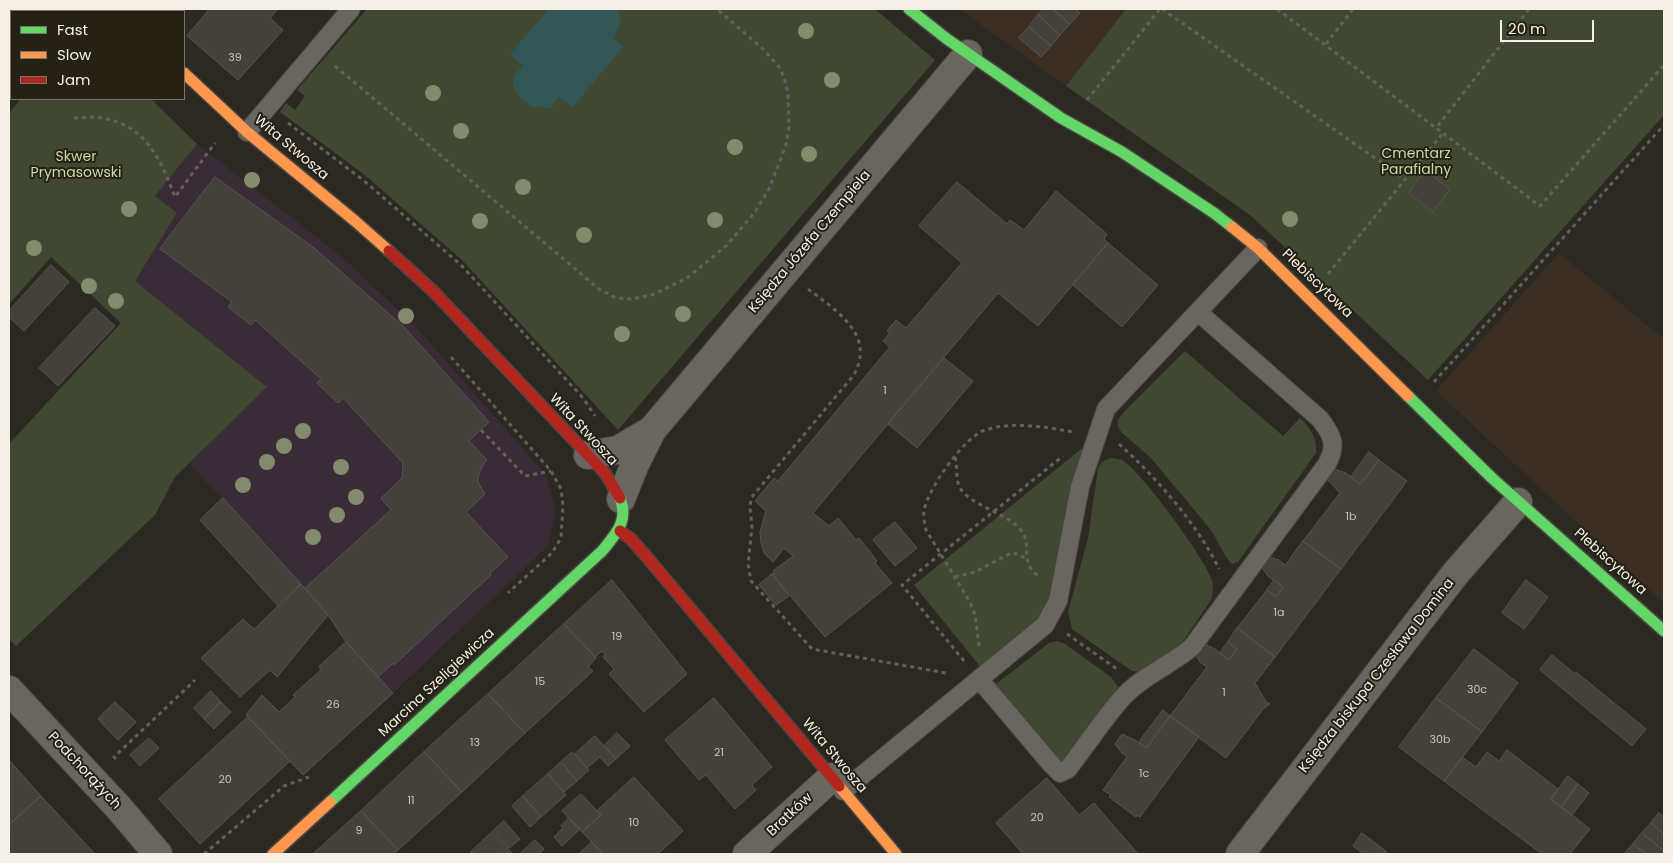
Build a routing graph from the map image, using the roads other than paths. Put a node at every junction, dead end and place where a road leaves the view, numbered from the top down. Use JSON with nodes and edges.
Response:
{"nodes":[{"id":1,"x":351,"y":9,"type":"edge"},
{"id":2,"x":909,"y":9,"type":"edge"},
{"id":3,"x":968,"y":54,"type":"junction"},
{"id":4,"x":185,"y":74,"type":"edge"},
{"id":5,"x":247,"y":132,"type":"junction"},
{"id":6,"x":1258,"y":248,"type":"junction"},
{"id":7,"x":1198,"y":312,"type":"junction"},
{"id":8,"x":652,"y":430,"type":"junction"},
{"id":9,"x":588,"y":455,"type":"junction"},
{"id":10,"x":621,"y":499,"type":"junction"},
{"id":11,"x":1518,"y":502,"type":"junction"},
{"id":12,"x":620,"y":531,"type":"junction"},
{"id":13,"x":1664,"y":631,"type":"edge"},
{"id":14,"x":976,"y":676,"type":"junction"},
{"id":15,"x":9,"y":690,"type":"edge"},
{"id":16,"x":838,"y":784,"type":"junction"},
{"id":17,"x":158,"y":854,"type":"edge"},
{"id":18,"x":273,"y":854,"type":"edge"},
{"id":19,"x":748,"y":854,"type":"edge"},
{"id":20,"x":896,"y":854,"type":"edge"},
{"id":21,"x":1240,"y":854,"type":"edge"}],
"edges":[{"from":1,"to":5,"type":"lane"},
{"from":2,"to":3,"type":"street","name":"Plebiscytowa"},
{"from":3,"to":6,"type":"street","name":"Plebiscytowa"},
{"from":3,"to":8,"type":"street","name":"Księdza Józefa Czempiela"},
{"from":4,"to":5,"type":"street","name":"Wita Stwosza"},
{"from":5,"to":9,"type":"street","name":"Wita Stwosza"},
{"from":6,"to":7,"type":"lane"},
{"from":6,"to":11,"type":"street","name":"Plebiscytowa"},
{"from":7,"to":14,"type":"lane"},
{"from":7,"to":14,"type":"lane"},
{"from":8,"to":9,"type":"street","name":"Księdza Józefa Czempiela"},
{"from":8,"to":10,"type":"street","name":"Księdza Józefa Czempiela"},
{"from":9,"to":10,"type":"street","name":"Wita Stwosza"},
{"from":10,"to":12,"type":"street","name":"Wita Stwosza"},
{"from":11,"to":13,"type":"street","name":"Plebiscytowa"},
{"from":11,"to":21,"type":"street","name":"Księdza biskupa Czesława Domina"},
{"from":12,"to":16,"type":"street","name":"Wita Stwosza"},
{"from":12,"to":18,"type":"street","name":"Marcina Szeligiewicza"},
{"from":14,"to":16,"type":"lane"},
{"from":15,"to":17,"type":"street","name":"Podchorążych"},
{"from":16,"to":19,"type":"street","name":"Bratków"},
{"from":16,"to":20,"type":"street","name":"Wita Stwosza"}]}
